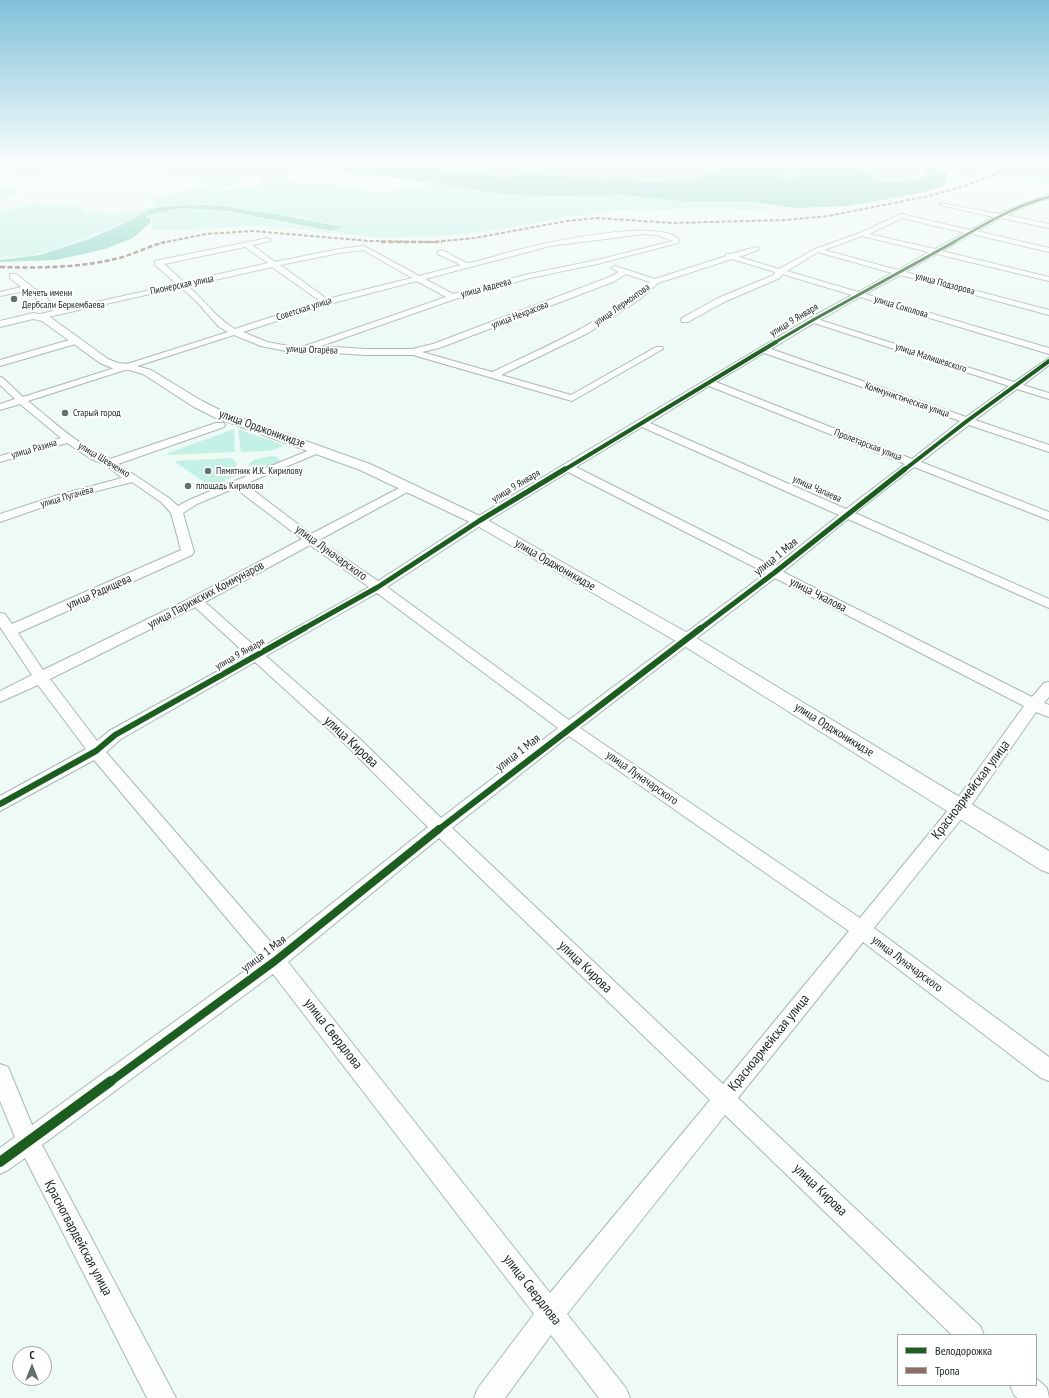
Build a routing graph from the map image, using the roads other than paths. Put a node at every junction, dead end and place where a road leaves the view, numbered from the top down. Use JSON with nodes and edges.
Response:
{"nodes":[{"id":1,"x":877,"y":227,"type":"edge"},
{"id":2,"x":950,"y":227,"type":"edge"},
{"id":3,"x":980,"y":227,"type":"edge"},
{"id":4,"x":971,"y":232,"type":"junction"},
{"id":5,"x":862,"y":234,"type":"junction"},
{"id":6,"x":268,"y":240,"type":"dead end"},
{"id":7,"x":676,"y":242,"type":"joint"},
{"id":8,"x":247,"y":245,"type":"junction"},
{"id":9,"x":756,"y":249,"type":"dead end"},
{"id":10,"x":817,"y":250,"type":"junction"},
{"id":11,"x":1049,"y":250,"type":"edge"},
{"id":12,"x":936,"y":251,"type":"junction"},
{"id":13,"x":441,"y":252,"type":"dead end"},
{"id":14,"x":729,"y":256,"type":"junction"},
{"id":15,"x":597,"y":262,"type":"junction"},
{"id":16,"x":274,"y":264,"type":"junction"},
{"id":17,"x":467,"y":265,"type":"junction"},
{"id":18,"x":899,"y":271,"type":"junction"},
{"id":19,"x":625,"y":272,"type":"junction"},
{"id":20,"x":779,"y":272,"type":"junction"},
{"id":21,"x":13,"y":276,"type":"dead end"},
{"id":22,"x":420,"y":278,"type":"junction"},
{"id":23,"x":1049,"y":279,"type":"edge"},
{"id":24,"x":655,"y":281,"type":"junction"},
{"id":25,"x":184,"y":285,"type":"junction"},
{"id":26,"x":27,"y":288,"type":"junction"},
{"id":27,"x":0,"y":294,"type":"edge"},
{"id":28,"x":858,"y":294,"type":"junction"},
{"id":29,"x":452,"y":297,"type":"junction"},
{"id":30,"x":326,"y":302,"type":"junction"},
{"id":31,"x":59,"y":312,"type":"junction"},
{"id":32,"x":1049,"y":313,"type":"edge"},
{"id":33,"x":39,"y":317,"type":"junction"},
{"id":34,"x":685,"y":320,"type":"dead end"},
{"id":35,"x":813,"y":320,"type":"junction"},
{"id":36,"x":0,"y":324,"type":"edge"},
{"id":37,"x":234,"y":332,"type":"junction"},
{"id":38,"x":76,"y":341,"type":"junction"},
{"id":39,"x":659,"y":349,"type":"dead end"},
{"id":40,"x":764,"y":350,"type":"junction"},
{"id":41,"x":300,"y":351,"type":"junction"},
{"id":42,"x":1049,"y":351,"type":"edge"},
{"id":43,"x":413,"y":352,"type":"junction"},
{"id":44,"x":1049,"y":361,"type":"edge"},
{"id":45,"x":0,"y":363,"type":"edge"},
{"id":46,"x":130,"y":367,"type":"junction"},
{"id":47,"x":493,"y":375,"type":"junction"},
{"id":48,"x":0,"y":380,"type":"edge"},
{"id":49,"x":709,"y":383,"type":"junction"},
{"id":50,"x":1016,"y":385,"type":"junction"},
{"id":51,"x":1049,"y":396,"type":"edge"},
{"id":52,"x":22,"y":401,"type":"junction"},
{"id":53,"x":0,"y":407,"type":"edge"},
{"id":54,"x":967,"y":420,"type":"junction"},
{"id":55,"x":642,"y":423,"type":"junction"},
{"id":56,"x":220,"y":425,"type":"dead end"},
{"id":57,"x":69,"y":439,"type":"junction"},
{"id":58,"x":1049,"y":449,"type":"edge"},
{"id":59,"x":317,"y":450,"type":"junction"},
{"id":60,"x":0,"y":459,"type":"edge"},
{"id":61,"x":110,"y":463,"type":"junction"},
{"id":62,"x":913,"y":463,"type":"junction"},
{"id":63,"x":566,"y":467,"type":"junction"},
{"id":64,"x":134,"y":478,"type":"junction"},
{"id":65,"x":237,"y":484,"type":"junction"},
{"id":66,"x":409,"y":487,"type":"junction"},
{"id":67,"x":177,"y":512,"type":"junction"},
{"id":68,"x":847,"y":514,"type":"junction"},
{"id":69,"x":1049,"y":516,"type":"edge"},
{"id":70,"x":0,"y":518,"type":"edge"},
{"id":71,"x":478,"y":521,"type":"junction"},
{"id":72,"x":310,"y":539,"type":"junction"},
{"id":73,"x":774,"y":573,"type":"junction"},
{"id":74,"x":378,"y":587,"type":"junction"},
{"id":75,"x":196,"y":601,"type":"junction"},
{"id":76,"x":1049,"y":604,"type":"edge"},
{"id":77,"x":0,"y":617,"type":"edge"},
{"id":78,"x":9,"y":631,"type":"junction"},
{"id":79,"x":687,"y":640,"type":"junction"},
{"id":80,"x":257,"y":656,"type":"junction"},
{"id":81,"x":41,"y":678,"type":"junction"},
{"id":82,"x":1049,"y":687,"type":"edge"},
{"id":83,"x":0,"y":697,"type":"edge"},
{"id":84,"x":1042,"y":708,"type":"edge"},
{"id":85,"x":569,"y":728,"type":"junction"},
{"id":86,"x":96,"y":751,"type":"junction"},
{"id":87,"x":0,"y":804,"type":"edge"},
{"id":88,"x":960,"y":808,"type":"junction"},
{"id":89,"x":440,"y":828,"type":"junction"},
{"id":90,"x":1049,"y":863,"type":"edge"},
{"id":91,"x":860,"y":930,"type":"junction"},
{"id":92,"x":275,"y":961,"type":"junction"},
{"id":93,"x":1049,"y":1070,"type":"edge"},
{"id":94,"x":0,"y":1075,"type":"edge"},
{"id":95,"x":724,"y":1099,"type":"junction"},
{"id":96,"x":28,"y":1141,"type":"junction"},
{"id":97,"x":0,"y":1162,"type":"edge"},
{"id":98,"x":550,"y":1314,"type":"junction"},
{"id":99,"x":970,"y":1334,"type":"edge"},
{"id":100,"x":1025,"y":1386,"type":"edge"},
{"id":101,"x":162,"y":1398,"type":"edge"},
{"id":102,"x":488,"y":1398,"type":"edge"},
{"id":103,"x":616,"y":1398,"type":"edge"},
{"id":104,"x":1038,"y":1398,"type":"edge"}],
"edges":[{"from":1,"to":5,"type":"street"},
{"from":2,"to":4,"type":"street"},
{"from":3,"to":4,"type":"street","name":"улица 9 Января"},
{"from":4,"to":11,"type":"street"},
{"from":4,"to":12,"type":"street","name":"улица 9 Января"},
{"from":5,"to":10,"type":"street"},
{"from":5,"to":12,"type":"street"},
{"from":6,"to":8,"type":"street"},
{"from":7,"to":15,"type":"street","name":"улица Авдеева"},
{"from":7,"to":17,"type":"street","name":"Советская улица"},
{"from":8,"to":16,"type":"street"},
{"from":8,"to":25,"type":"street","name":"улица Огарёва"},
{"from":9,"to":14,"type":"street","name":"улица Лермонтова"},
{"from":10,"to":18,"type":"street","name":"улица Подзорова"},
{"from":10,"to":20,"type":"street"},
{"from":12,"to":18,"type":"street","name":"улица 9 Января"},
{"from":12,"to":23,"type":"street"},
{"from":13,"to":17,"type":"street"},
{"from":14,"to":20,"type":"street","name":"улица Соколова"},
{"from":14,"to":24,"type":"street","name":"улица Лермонтова"},
{"from":15,"to":19,"type":"street"},
{"from":15,"to":29,"type":"street","name":"улица Авдеева"},
{"from":16,"to":22,"type":"street","name":"Пионерская улица"},
{"from":16,"to":25,"type":"street","name":"Пионерская улица"},
{"from":16,"to":30,"type":"street"},
{"from":17,"to":22,"type":"street","name":"Советская улица"},
{"from":18,"to":28,"type":"street","name":"улица 9 Января"},
{"from":18,"to":32,"type":"street","name":"улица Подзорова"},
{"from":19,"to":24,"type":"street"},
{"from":19,"to":43,"type":"street","name":"улица Некрасова"},
{"from":20,"to":28,"type":"street","name":"улица Соколова"},
{"from":20,"to":34,"type":"street"},
{"from":21,"to":26,"type":"street"},
{"from":22,"to":29,"type":"street"},
{"from":22,"to":30,"type":"street","name":"Советская улица"},
{"from":24,"to":47,"type":"street","name":"улица Лермонтова"},
{"from":25,"to":31,"type":"street","name":"Пионерская улица"},
{"from":25,"to":37,"type":"street","name":"улица Огарёва"},
{"from":26,"to":27,"type":"street"},
{"from":26,"to":31,"type":"street"},
{"from":28,"to":35,"type":"street","name":"улица 9 Января"},
{"from":28,"to":42,"type":"street","name":"улица Соколова"},
{"from":29,"to":41,"type":"street","name":"улица Авдеева"},
{"from":30,"to":37,"type":"street","name":"Советская улица"},
{"from":31,"to":33,"type":"street","name":"Пионерская улица"},
{"from":33,"to":36,"type":"main road","name":"Пионерская улица"},
{"from":33,"to":38,"type":"main road","name":"улица Орджоникидзе"},
{"from":35,"to":40,"type":"street","name":"улица 9 Января"},
{"from":35,"to":50,"type":"street","name":"улица Малишевского"},
{"from":37,"to":41,"type":"street","name":"улица Огарёва"},
{"from":37,"to":46,"type":"street","name":"Советская улица"},
{"from":38,"to":45,"type":"street"},
{"from":38,"to":46,"type":"main road","name":"улица Орджоникидзе"},
{"from":39,"to":47,"type":"street","name":"улица Огарёва"},
{"from":40,"to":49,"type":"street","name":"улица 9 Января"},
{"from":40,"to":54,"type":"street","name":"Коммунистическая улица"},
{"from":41,"to":43,"type":"street","name":"улица Огарёва"},
{"from":43,"to":47,"type":"street","name":"улица Огарёва"},
{"from":44,"to":50,"type":"street","name":"улица 1 Мая"},
{"from":46,"to":52,"type":"street","name":"Советская улица"},
{"from":46,"to":59,"type":"main road","name":"улица Орджоникидзе"},
{"from":48,"to":52,"type":"street","name":"улица Шевченко"},
{"from":49,"to":55,"type":"street","name":"улица 9 Января"},
{"from":49,"to":62,"type":"street","name":"Пролетарская улица"},
{"from":50,"to":51,"type":"street","name":"улица Малишевского"},
{"from":50,"to":54,"type":"street","name":"улица 1 Мая"},
{"from":52,"to":53,"type":"street","name":"Советская улица"},
{"from":52,"to":57,"type":"street","name":"улица Шевченко"},
{"from":54,"to":58,"type":"street","name":"Коммунистическая улица"},
{"from":54,"to":62,"type":"street","name":"улица 1 Мая"},
{"from":55,"to":63,"type":"street","name":"улица 9 Января"},
{"from":55,"to":68,"type":"street","name":"улица Чапаева"},
{"from":56,"to":61,"type":"street"},
{"from":57,"to":60,"type":"street","name":"улица Разина"},
{"from":57,"to":61,"type":"street","name":"улица Шевченко"},
{"from":59,"to":65,"type":"street"},
{"from":59,"to":66,"type":"main road","name":"улица Орджоникидзе"},
{"from":61,"to":64,"type":"street","name":"улица Шевченко"},
{"from":62,"to":68,"type":"street","name":"улица 1 Мая"},
{"from":62,"to":69,"type":"street","name":"Пролетарская улица"},
{"from":63,"to":71,"type":"street","name":"улица 9 Января"},
{"from":63,"to":73,"type":"street","name":"улица Чкалова"},
{"from":64,"to":67,"type":"street","name":"улица Шевченко"},
{"from":64,"to":70,"type":"street","name":"улица Пугачёва"},
{"from":65,"to":67,"type":"street"},
{"from":65,"to":72,"type":"street","name":"улица Луначарского"},
{"from":66,"to":71,"type":"main road","name":"улица Орджоникидзе"},
{"from":66,"to":72,"type":"street","name":"улица Парижских Коммунаров"},
{"from":67,"to":78,"type":"street","name":"улица Радищева"},
{"from":68,"to":73,"type":"street","name":"улица 1 Мая"},
{"from":68,"to":76,"type":"street","name":"улица Чапаева"},
{"from":71,"to":74,"type":"street","name":"улица 9 Января"},
{"from":71,"to":79,"type":"main road","name":"улица Орджоникидзе"},
{"from":72,"to":74,"type":"street","name":"улица Луначарского"},
{"from":72,"to":75,"type":"street","name":"улица Парижских Коммунаров"},
{"from":73,"to":79,"type":"street","name":"улица 1 Мая"},
{"from":73,"to":84,"type":"street","name":"улица Чкалова"},
{"from":74,"to":80,"type":"street","name":"улица 9 Января"},
{"from":74,"to":85,"type":"street","name":"улица Луначарского"},
{"from":75,"to":80,"type":"street","name":"улица Кирова"},
{"from":75,"to":81,"type":"street","name":"улица Парижских Коммунаров"},
{"from":77,"to":78,"type":"street","name":"улица Свердлова"},
{"from":78,"to":81,"type":"street","name":"улица Свердлова"},
{"from":79,"to":85,"type":"street","name":"улица 1 Мая"},
{"from":79,"to":88,"type":"main road","name":"улица Орджоникидзе"},
{"from":80,"to":86,"type":"street","name":"улица 9 Января"},
{"from":80,"to":89,"type":"street","name":"улица Кирова"},
{"from":81,"to":83,"type":"street","name":"улица Парижских Коммунаров"},
{"from":81,"to":86,"type":"street","name":"улица Свердлова"},
{"from":82,"to":84,"type":"street","name":"Красноармейская улица"},
{"from":84,"to":88,"type":"street","name":"Красноармейская улица"},
{"from":85,"to":89,"type":"street","name":"улица 1 Мая"},
{"from":85,"to":91,"type":"street","name":"улица Луначарского"},
{"from":86,"to":87,"type":"street","name":"улица 9 Января"},
{"from":86,"to":92,"type":"street","name":"улица Свердлова"},
{"from":88,"to":90,"type":"main road","name":"улица Орджоникидзе"},
{"from":88,"to":91,"type":"street","name":"Красноармейская улица"},
{"from":89,"to":92,"type":"street","name":"улица 1 Мая"},
{"from":89,"to":95,"type":"street","name":"улица Кирова"},
{"from":91,"to":93,"type":"street","name":"улица Луначарского"},
{"from":91,"to":95,"type":"street","name":"Красноармейская улица"},
{"from":92,"to":96,"type":"street","name":"улица 1 Мая"},
{"from":92,"to":98,"type":"street","name":"улица Свердлова"},
{"from":94,"to":96,"type":"street","name":"Красногвардейская улица"},
{"from":95,"to":98,"type":"street","name":"Красноармейская улица"},
{"from":95,"to":99,"type":"street","name":"улица Кирова"},
{"from":96,"to":97,"type":"street","name":"улица 1 Мая"},
{"from":96,"to":101,"type":"street","name":"Красногвардейская улица"},
{"from":98,"to":102,"type":"street","name":"Красноармейская улица"},
{"from":98,"to":103,"type":"street","name":"улица Свердлова"},
{"from":100,"to":104,"type":"street"}]}
